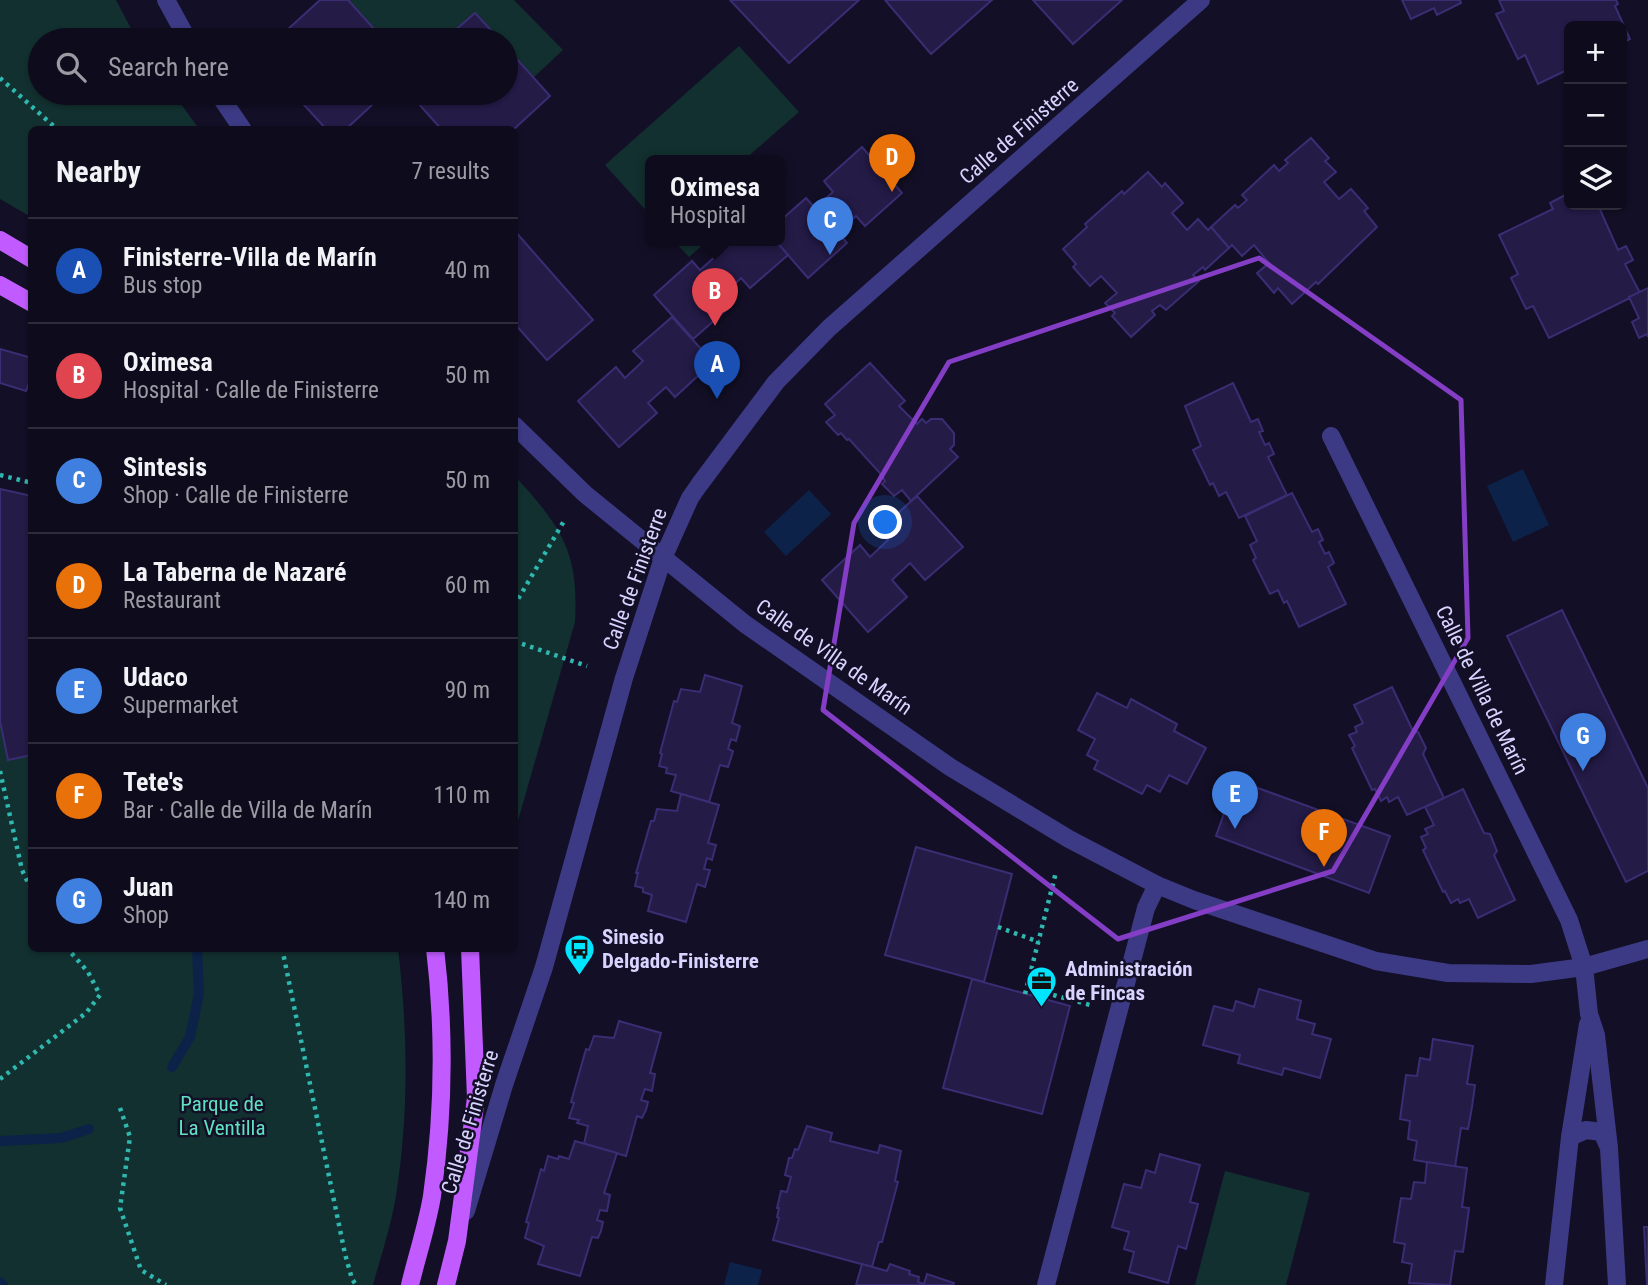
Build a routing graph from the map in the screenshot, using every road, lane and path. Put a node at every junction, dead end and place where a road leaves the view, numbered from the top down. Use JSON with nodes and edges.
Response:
{"nodes":[{"id":1,"x":166,"y":0,"type":"edge"},
{"id":2,"x":1201,"y":0,"type":"edge"},
{"id":3,"x":181,"y":28,"type":"edge"},
{"id":4,"x":0,"y":78,"type":"edge"},
{"id":5,"x":28,"y":103,"type":"edge"},
{"id":6,"x":30,"y":105,"type":"edge"},
{"id":7,"x":226,"y":105,"type":"edge"},
{"id":8,"x":54,"y":126,"type":"edge"},
{"id":9,"x":240,"y":126,"type":"edge"},
{"id":10,"x":0,"y":240,"type":"edge"},
{"id":11,"x":28,"y":257,"type":"edge"},
{"id":12,"x":0,"y":285,"type":"edge"},
{"id":13,"x":16,"y":298,"type":"edge"},
{"id":14,"x":518,"y":429,"type":"edge"},
{"id":15,"x":1331,"y":436,"type":"dead end"},
{"id":16,"x":0,"y":475,"type":"edge"},
{"id":17,"x":28,"y":482,"type":"edge"},
{"id":18,"x":564,"y":521,"type":"dead end"},
{"id":19,"x":663,"y":558,"type":"junction"},
{"id":20,"x":518,"y":599,"type":"edge"},
{"id":21,"x":518,"y":642,"type":"edge"},
{"id":22,"x":587,"y":666,"type":"dead end"},
{"id":23,"x":0,"y":771,"type":"edge"},
{"id":24,"x":2,"y":791,"type":"edge"},
{"id":25,"x":1056,"y":872,"type":"dead end"},
{"id":26,"x":28,"y":883,"type":"edge"},
{"id":27,"x":1157,"y":885,"type":"junction"},
{"id":28,"x":998,"y":927,"type":"dead end"},
{"id":29,"x":1039,"y":942,"type":"junction"},
{"id":30,"x":1648,"y":949,"type":"edge"},
{"id":31,"x":70,"y":952,"type":"edge"},
{"id":32,"x":283,"y":952,"type":"edge"},
{"id":33,"x":436,"y":952,"type":"edge"},
{"id":34,"x":470,"y":952,"type":"edge"},
{"id":35,"x":1584,"y":967,"type":"junction"},
{"id":36,"x":1026,"y":993,"type":"dead end"},
{"id":37,"x":1040,"y":998,"type":"dead end"},
{"id":38,"x":1090,"y":1005,"type":"dead end"},
{"id":39,"x":1590,"y":1014,"type":"junction"},
{"id":40,"x":0,"y":1079,"type":"edge"},
{"id":41,"x":120,"y":1108,"type":"dead end"},
{"id":42,"x":1570,"y":1137,"type":"junction"},
{"id":43,"x":1609,"y":1148,"type":"junction"},
{"id":44,"x":457,"y":1241,"type":"junction"},
{"id":45,"x":166,"y":1285,"type":"edge"},
{"id":46,"x":356,"y":1285,"type":"edge"},
{"id":47,"x":410,"y":1285,"type":"edge"},
{"id":48,"x":446,"y":1285,"type":"edge"},
{"id":49,"x":1046,"y":1285,"type":"edge"},
{"id":50,"x":1554,"y":1285,"type":"edge"},
{"id":51,"x":1617,"y":1285,"type":"edge"}],
"edges":[{"from":1,"to":3,"type":"street"},
{"from":2,"to":19,"type":"street","name":"Calle de Finisterre"},
{"from":4,"to":5,"type":"path"},
{"from":6,"to":8,"type":"path"},
{"from":7,"to":9,"type":"street"},
{"from":10,"to":11,"type":"main road"},
{"from":12,"to":13,"type":"main road"},
{"from":14,"to":19,"type":"street","name":"Calle de Villa de Marín"},
{"from":15,"to":35,"type":"street","name":"Calle de Villa de Marín"},
{"from":16,"to":17,"type":"path"},
{"from":18,"to":20,"type":"path"},
{"from":19,"to":27,"type":"street","name":"Calle de Villa de Marín"},
{"from":19,"to":44,"type":"street","name":"Calle de Finisterre"},
{"from":21,"to":22,"type":"path"},
{"from":23,"to":24,"type":"path"},
{"from":24,"to":26,"type":"path"},
{"from":25,"to":29,"type":"path"},
{"from":27,"to":35,"type":"street","name":"Calle de Villa de Marín"},
{"from":27,"to":49,"type":"street"},
{"from":28,"to":29,"type":"path"},
{"from":29,"to":36,"type":"path"},
{"from":30,"to":35,"type":"street","name":"Calle de Villa de Marín"},
{"from":31,"to":40,"type":"path"},
{"from":32,"to":46,"type":"path"},
{"from":33,"to":47,"type":"main road"},
{"from":34,"to":44,"type":"main road"},
{"from":35,"to":39,"type":"street","name":"Calle de Villa de Marín"},
{"from":37,"to":38,"type":"path"},
{"from":39,"to":42,"type":"street","name":"Calle de Villa de Marín"},
{"from":39,"to":43,"type":"street","name":"Calle de Villa de Marín"},
{"from":41,"to":45,"type":"path"},
{"from":42,"to":43,"type":"street"},
{"from":42,"to":50,"type":"street","name":"Calle de Villa de Marín"},
{"from":43,"to":51,"type":"street","name":"Calle de Villa de Marín"},
{"from":44,"to":48,"type":"main road"}]}
